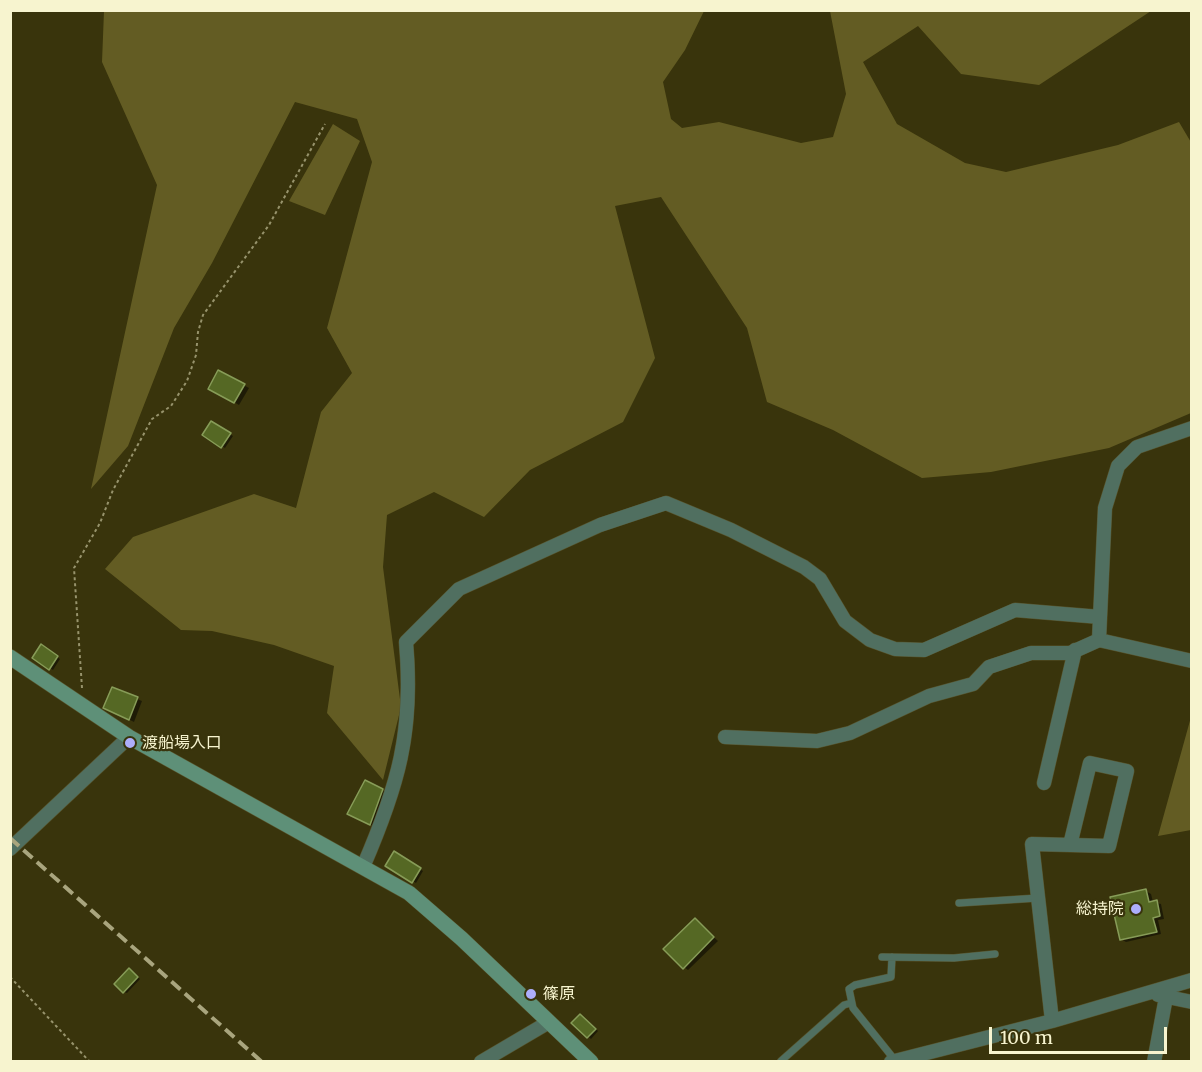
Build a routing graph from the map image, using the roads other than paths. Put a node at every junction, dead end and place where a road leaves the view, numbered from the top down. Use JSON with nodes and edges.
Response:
{"nodes":[{"id":1,"x":1191,"y":428,"type":"edge"},
{"id":2,"x":1100,"y":617,"type":"junction"},
{"id":3,"x":1099,"y":640,"type":"junction"},
{"id":4,"x":1075,"y":650,"type":"junction"},
{"id":5,"x":10,"y":657,"type":"edge"},
{"id":6,"x":1191,"y":661,"type":"edge"},
{"id":7,"x":129,"y":737,"type":"junction"},
{"id":8,"x":725,"y":737,"type":"dead end"},
{"id":9,"x":1044,"y":783,"type":"dead end"},
{"id":10,"x":1070,"y":845,"type":"junction"},
{"id":11,"x":10,"y":849,"type":"edge"},
{"id":12,"x":363,"y":867,"type":"junction"},
{"id":13,"x":1038,"y":898,"type":"junction"},
{"id":14,"x":959,"y":903,"type":"dead end"},
{"id":15,"x":995,"y":954,"type":"dead end"},
{"id":16,"x":882,"y":957,"type":"dead end"},
{"id":17,"x":892,"y":957,"type":"junction"},
{"id":18,"x":1191,"y":980,"type":"edge"},
{"id":19,"x":1147,"y":993,"type":"junction"},
{"id":20,"x":1166,"y":997,"type":"junction"},
{"id":21,"x":1191,"y":1002,"type":"edge"},
{"id":22,"x":851,"y":1003,"type":"junction"},
{"id":23,"x":1052,"y":1021,"type":"junction"},
{"id":24,"x":549,"y":1022,"type":"junction"},
{"id":25,"x":893,"y":1060,"type":"edge"},
{"id":26,"x":781,"y":1061,"type":"edge"},
{"id":27,"x":481,"y":1062,"type":"edge"},
{"id":28,"x":591,"y":1062,"type":"edge"},
{"id":29,"x":1154,"y":1062,"type":"edge"}],
"edges":[{"from":1,"to":2,"type":"street"},
{"from":2,"to":3,"type":"street"},
{"from":2,"to":12,"type":"street"},
{"from":3,"to":4,"type":"street"},
{"from":3,"to":6,"type":"street"},
{"from":4,"to":8,"type":"street"},
{"from":4,"to":9,"type":"street"},
{"from":5,"to":7,"type":"street"},
{"from":7,"to":11,"type":"street"},
{"from":7,"to":12,"type":"street"},
{"from":10,"to":10,"type":"street"},
{"from":10,"to":13,"type":"street"},
{"from":12,"to":24,"type":"street"},
{"from":13,"to":14,"type":"lane"},
{"from":13,"to":23,"type":"street"},
{"from":15,"to":17,"type":"lane"},
{"from":16,"to":17,"type":"lane"},
{"from":17,"to":22,"type":"lane"},
{"from":18,"to":19,"type":"street"},
{"from":19,"to":20,"type":"street"},
{"from":19,"to":23,"type":"street"},
{"from":20,"to":21,"type":"street"},
{"from":20,"to":29,"type":"street"},
{"from":22,"to":25,"type":"lane"},
{"from":22,"to":26,"type":"lane"},
{"from":23,"to":25,"type":"street"},
{"from":24,"to":27,"type":"street"},
{"from":24,"to":28,"type":"street"}]}
